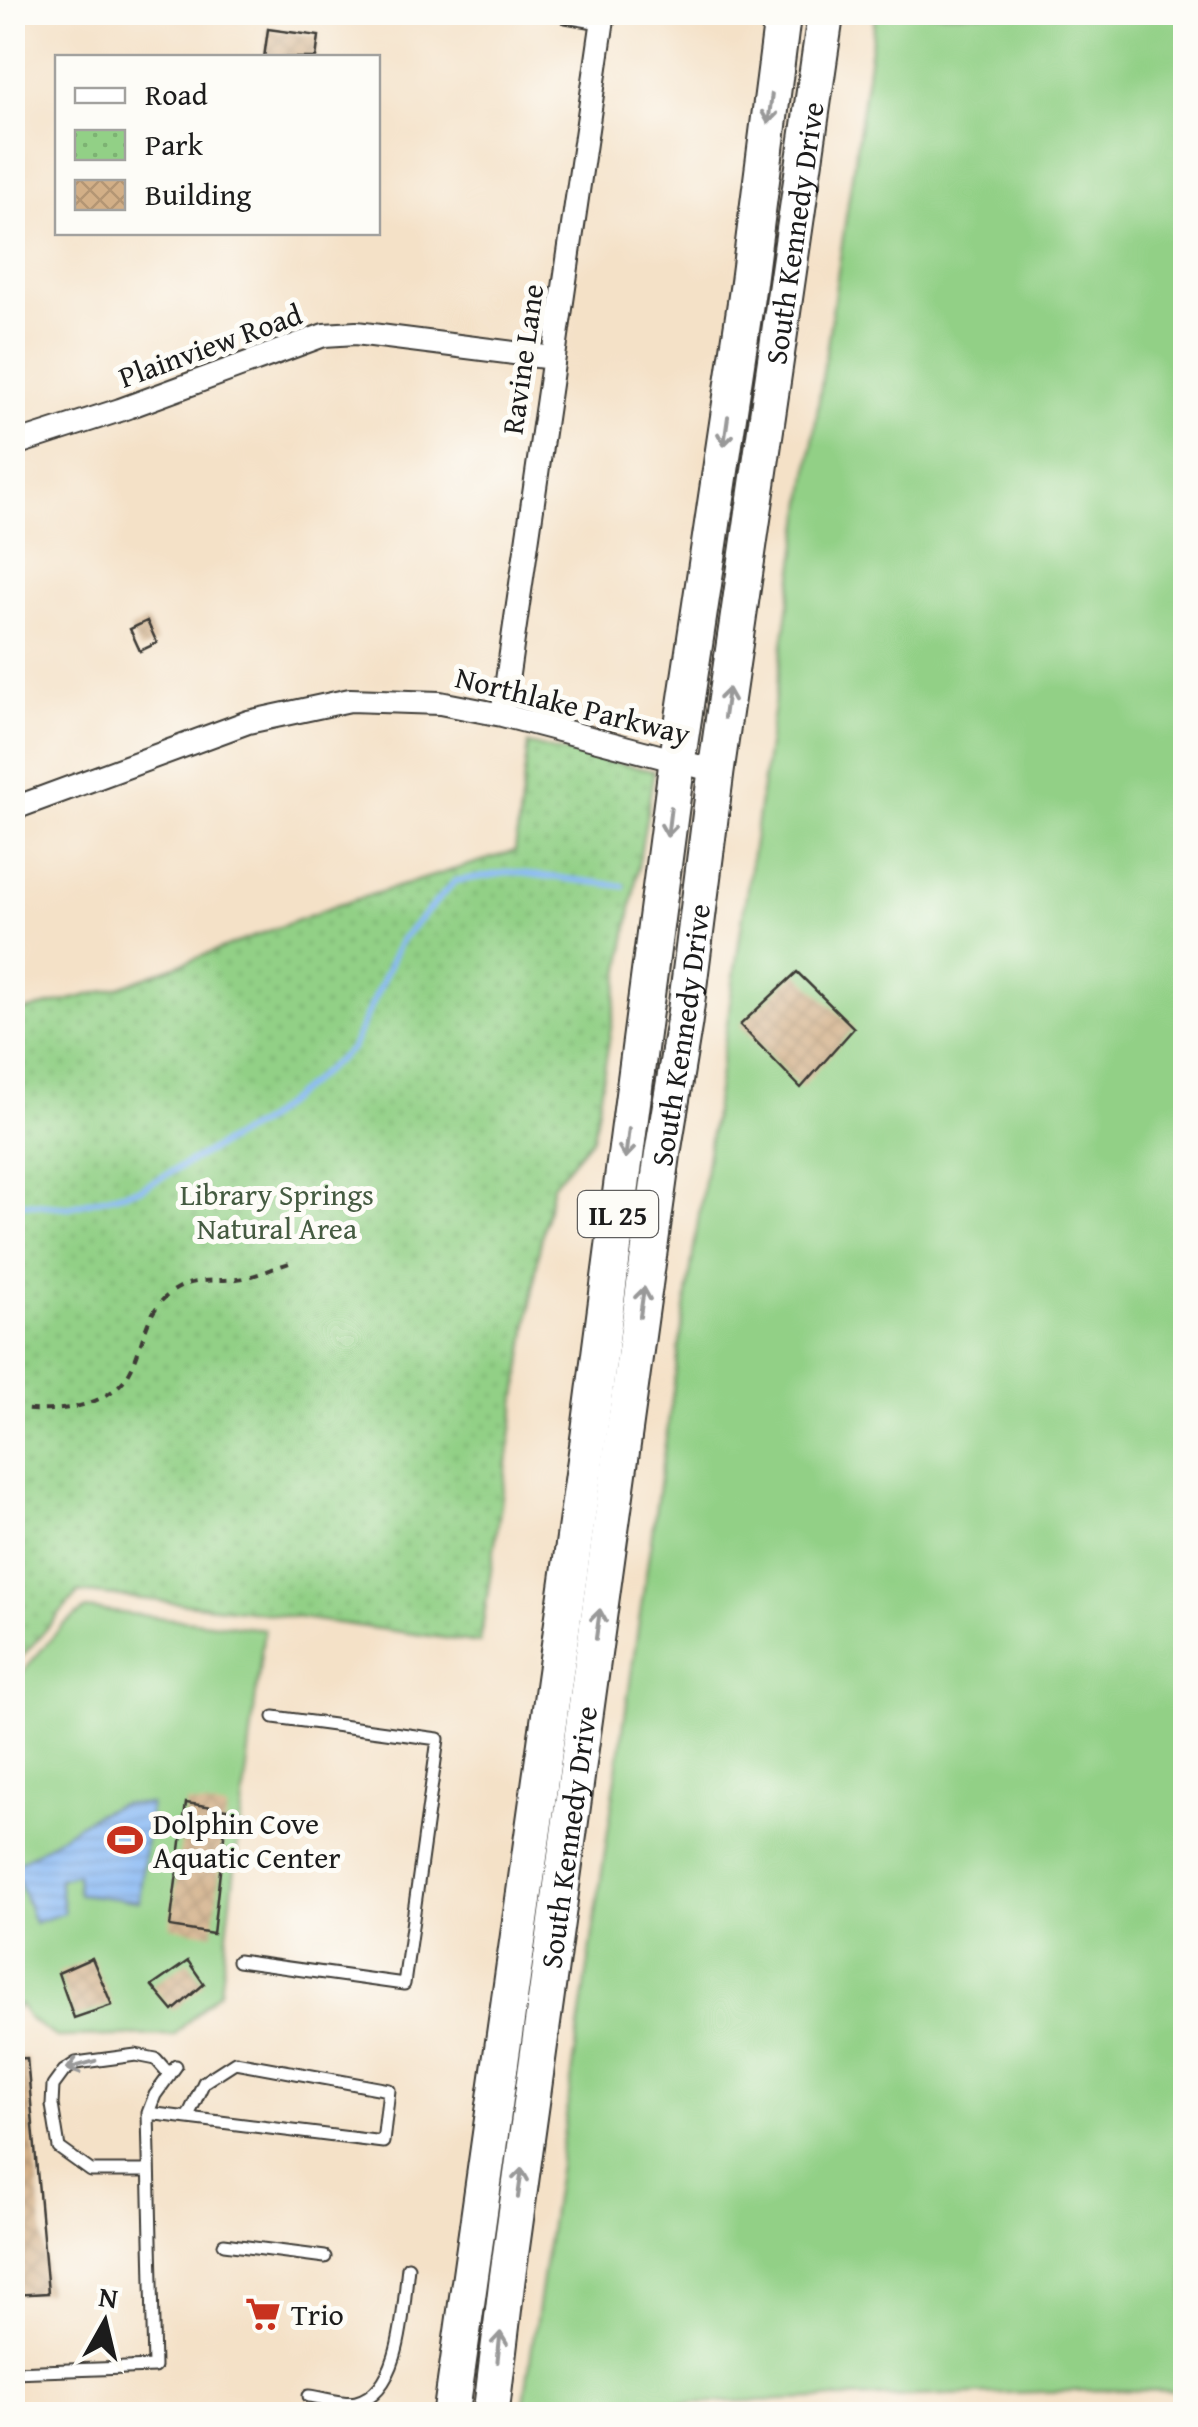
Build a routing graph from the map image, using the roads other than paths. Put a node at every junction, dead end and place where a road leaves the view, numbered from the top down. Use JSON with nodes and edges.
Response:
{"nodes":[{"id":1,"x":568,"y":12,"type":"edge"},
{"id":2,"x":783,"y":12,"type":"edge"},
{"id":3,"x":826,"y":12,"type":"edge"},
{"id":4,"x":604,"y":15,"type":"edge"},
{"id":5,"x":552,"y":358,"type":"junction"},
{"id":6,"x":12,"y":445,"type":"edge"},
{"id":7,"x":502,"y":715,"type":"junction"},
{"id":8,"x":677,"y":762,"type":"junction"},
{"id":9,"x":716,"y":771,"type":"junction"},
{"id":10,"x":12,"y":809,"type":"edge"},
{"id":11,"x":274,"y":1717,"type":"dead end"},
{"id":12,"x":238,"y":1961,"type":"dead end"},
{"id":13,"x":148,"y":2114,"type":"junction"},
{"id":14,"x":188,"y":2116,"type":"junction"},
{"id":15,"x":148,"y":2171,"type":"junction"},
{"id":16,"x":224,"y":2244,"type":"dead end"},
{"id":17,"x":324,"y":2257,"type":"dead end"},
{"id":18,"x":408,"y":2267,"type":"dead end"},
{"id":19,"x":12,"y":2372,"type":"edge"},
{"id":20,"x":309,"y":2396,"type":"dead end"},
{"id":21,"x":451,"y":2414,"type":"edge"},
{"id":22,"x":491,"y":2414,"type":"edge"}],
"edges":[{"from":1,"to":4,"type":"street"},
{"from":2,"to":8,"type":"main road","name":"South Kennedy Drive","number":"IL 25","one_way":true},
{"from":9,"to":3,"type":"main road","name":"South Kennedy Drive","number":"IL 25","one_way":true},
{"from":4,"to":5,"type":"street","name":"Ravine Lane"},
{"from":5,"to":6,"type":"street","name":"Plainview Road"},
{"from":5,"to":7,"type":"street","name":"Ravine Lane"},
{"from":7,"to":8,"type":"street","name":"Northlake Parkway"},
{"from":7,"to":10,"type":"street","name":"Northlake Parkway"},
{"from":8,"to":9,"type":"street","name":"Northlake Parkway"},
{"from":8,"to":21,"type":"main road","name":"South Kennedy Drive","number":"IL 25","one_way":true},
{"from":22,"to":9,"type":"main road","name":"South Kennedy Drive","number":"IL 25","one_way":true},
{"from":11,"to":12,"type":"lane"},
{"from":13,"to":14,"type":"lane"},
{"from":13,"to":15,"type":"lane"},
{"from":13,"to":15,"type":"lane","one_way":true},
{"from":14,"to":14,"type":"lane"},
{"from":15,"to":19,"type":"lane"},
{"from":16,"to":17,"type":"lane"},
{"from":18,"to":20,"type":"lane"}]}
